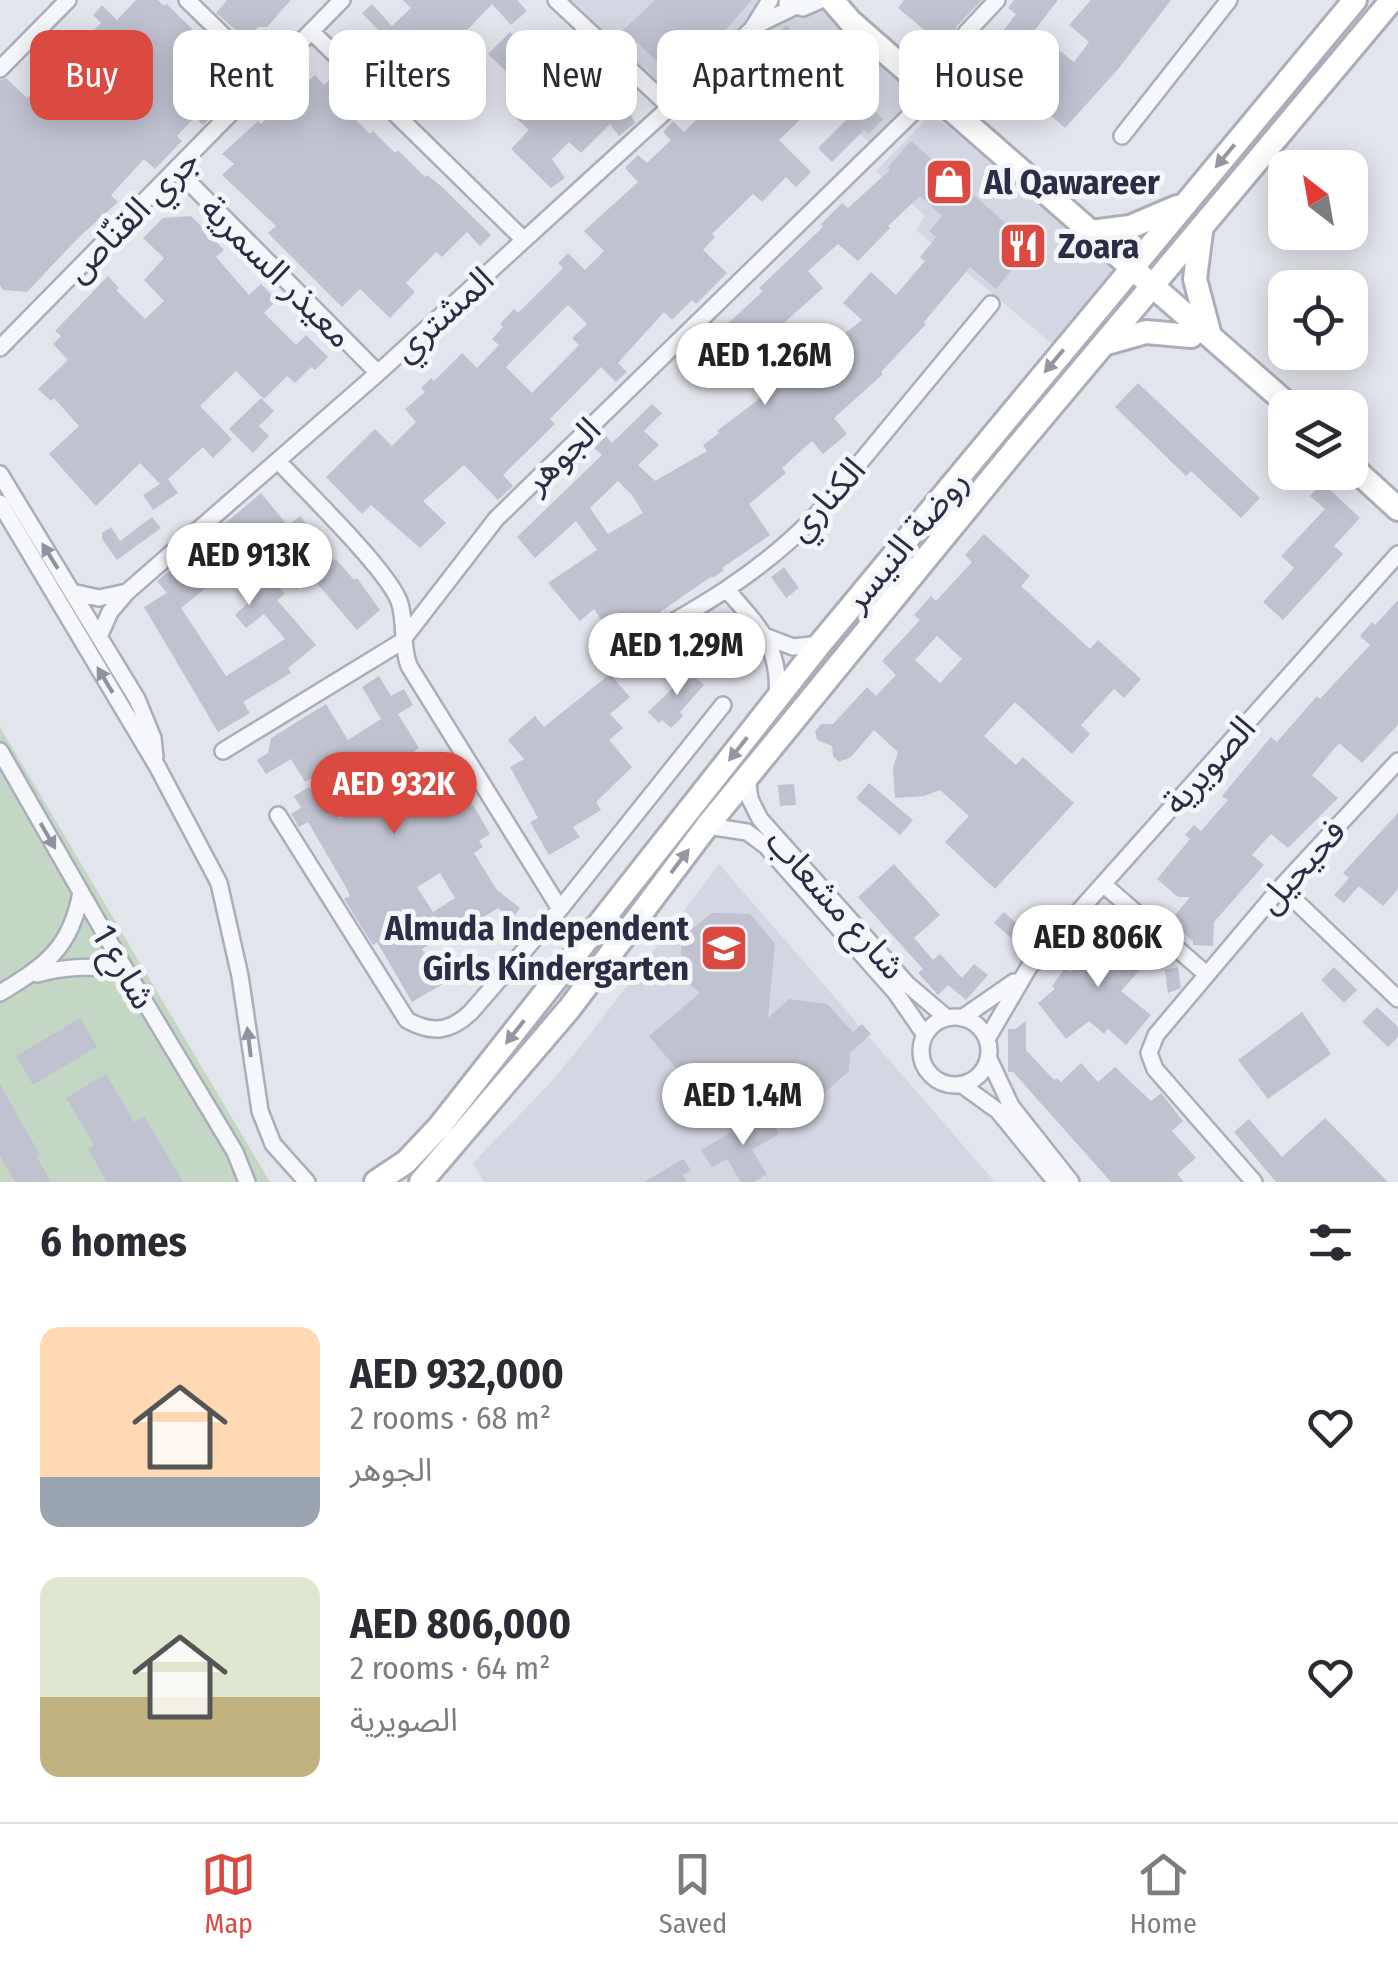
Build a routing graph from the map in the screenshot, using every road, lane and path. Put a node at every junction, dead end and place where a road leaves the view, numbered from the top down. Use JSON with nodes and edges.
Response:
{"nodes":[{"id":1,"x":68,"y":0,"type":"edge"},
{"id":2,"x":187,"y":0,"type":"edge"},
{"id":3,"x":342,"y":0,"type":"edge"},
{"id":4,"x":556,"y":0,"type":"edge"},
{"id":5,"x":770,"y":0,"type":"edge"},
{"id":6,"x":821,"y":0,"type":"edge"},
{"id":7,"x":832,"y":0,"type":"edge"},
{"id":8,"x":997,"y":0,"type":"edge"},
{"id":9,"x":1228,"y":0,"type":"edge"},
{"id":10,"x":1354,"y":0,"type":"edge"},
{"id":11,"x":1392,"y":0,"type":"edge"},
{"id":12,"x":790,"y":3,"type":"edge"},
{"id":13,"x":752,"y":29,"type":"joint"},
{"id":14,"x":218,"y":30,"type":"edge"},
{"id":15,"x":969,"y":30,"type":"edge"},
{"id":16,"x":312,"y":32,"type":"junction"},
{"id":17,"x":309,"y":35,"type":"edge"},
{"id":18,"x":899,"y":65,"type":"edge"},
{"id":19,"x":0,"y":69,"type":"edge"},
{"id":20,"x":657,"y":95,"type":"edge"},
{"id":21,"x":657,"y":119,"type":"edge"},
{"id":22,"x":226,"y":120,"type":"edge"},
{"id":23,"x":905,"y":120,"type":"edge"},
{"id":24,"x":962,"y":120,"type":"edge"},
{"id":25,"x":1122,"y":136,"type":"dead end"},
{"id":26,"x":177,"y":170,"type":"junction"},
{"id":27,"x":1188,"y":200,"type":"junction"},
{"id":28,"x":1204,"y":224,"type":"junction"},
{"id":29,"x":1090,"y":232,"type":"junction"},
{"id":30,"x":524,"y":240,"type":"junction"},
{"id":31,"x":1128,"y":272,"type":"junction"},
{"id":32,"x":1149,"y":289,"type":"junction"},
{"id":33,"x":991,"y":304,"type":"dead end"},
{"id":34,"x":1200,"y":335,"type":"junction"},
{"id":35,"x":1,"y":343,"type":"edge"},
{"id":36,"x":1102,"y":345,"type":"junction"},
{"id":37,"x":378,"y":373,"type":"junction"},
{"id":38,"x":1269,"y":390,"type":"edge"},
{"id":39,"x":1268,"y":398,"type":"edge"},
{"id":40,"x":278,"y":461,"type":"junction"},
{"id":41,"x":0,"y":474,"type":"edge"},
{"id":42,"x":1368,"y":482,"type":"edge"},
{"id":43,"x":0,"y":503,"type":"edge"},
{"id":44,"x":1398,"y":510,"type":"edge"},
{"id":45,"x":1398,"y":554,"type":"edge"},
{"id":46,"x":728,"y":591,"type":"junction"},
{"id":47,"x":72,"y":592,"type":"junction"},
{"id":48,"x":127,"y":592,"type":"junction"},
{"id":49,"x":100,"y":637,"type":"junction"},
{"id":50,"x":768,"y":638,"type":"junction"},
{"id":51,"x":402,"y":642,"type":"junction"},
{"id":52,"x":820,"y":644,"type":"junction"},
{"id":53,"x":618,"y":654,"type":"dead end"},
{"id":54,"x":777,"y":700,"type":"junction"},
{"id":55,"x":724,"y":705,"type":"dead end"},
{"id":56,"x":0,"y":751,"type":"edge"},
{"id":57,"x":223,"y":751,"type":"dead end"},
{"id":58,"x":1398,"y":761,"type":"edge"},
{"id":59,"x":157,"y":766,"type":"junction"},
{"id":60,"x":747,"y":777,"type":"junction"},
{"id":61,"x":278,"y":816,"type":"dead end"},
{"id":62,"x":707,"y":826,"type":"junction"},
{"id":63,"x":1103,"y":884,"type":"junction"},
{"id":64,"x":1281,"y":887,"type":"junction"},
{"id":65,"x":80,"y":892,"type":"junction"},
{"id":66,"x":560,"y":908,"type":"junction"},
{"id":67,"x":125,"y":969,"type":"junction"},
{"id":68,"x":1206,"y":972,"type":"junction"},
{"id":69,"x":28,"y":976,"type":"junction"},
{"id":70,"x":1021,"y":977,"type":"junction"},
{"id":71,"x":0,"y":993,"type":"edge"},
{"id":72,"x":1398,"y":999,"type":"edge"},
{"id":73,"x":954,"y":1018,"type":"junction"},
{"id":74,"x":924,"y":1035,"type":"junction"},
{"id":75,"x":987,"y":1039,"type":"junction"},
{"id":76,"x":988,"y":1059,"type":"junction"},
{"id":77,"x":962,"y":1085,"type":"junction"},
{"id":78,"x":247,"y":1182,"type":"edge"},
{"id":79,"x":307,"y":1182,"type":"edge"},
{"id":80,"x":376,"y":1182,"type":"edge"},
{"id":81,"x":421,"y":1182,"type":"edge"},
{"id":82,"x":1056,"y":1182,"type":"edge"},
{"id":83,"x":1071,"y":1182,"type":"edge"},
{"id":84,"x":1254,"y":1182,"type":"edge"}],
"edges":[{"from":1,"to":19,"type":"street"},
{"from":2,"to":14,"type":"street"},
{"from":3,"to":16,"type":"street","name":"جري القنّاص"},
{"from":4,"to":20,"type":"street"},
{"from":5,"to":13,"type":"street","name":"المشتري"},
{"from":6,"to":12,"type":"street","name":"المشتري"},
{"from":7,"to":18,"type":"street"},
{"from":8,"to":15,"type":"street"},
{"from":9,"to":25,"type":"street"},
{"from":10,"to":27,"type":"street","name":"روضة النيسر","one_way":true},
{"from":11,"to":28,"type":"street","name":"روضة النيسر"},
{"from":12,"to":13,"type":"street","name":"المشتري"},
{"from":16,"to":17,"type":"street","name":"جري القنّاص"},
{"from":16,"to":30,"type":"street"},
{"from":21,"to":30,"type":"street","name":"المشتري"},
{"from":22,"to":26,"type":"street","name":"جري القنّاص"},
{"from":23,"to":51,"type":"street","name":"الجوهر"},
{"from":24,"to":29,"type":"street"},
{"from":26,"to":35,"type":"street","name":"جري القنّاص"},
{"from":26,"to":37,"type":"street","name":"معيذر السمرية"},
{"from":27,"to":29,"type":"street"},
{"from":27,"to":31,"type":"street","name":"روضة النيسر"},
{"from":28,"to":32,"type":"street","name":"روضة النيسر"},
{"from":28,"to":34,"type":"street"},
{"from":29,"to":31,"type":"street"},
{"from":30,"to":37,"type":"street","name":"المشتري"},
{"from":31,"to":32,"type":"street"},
{"from":31,"to":52,"type":"street","name":"روضة النيسر","one_way":true},
{"from":32,"to":34,"type":"street"},
{"from":32,"to":36,"type":"street","name":"روضة النيسر"},
{"from":33,"to":46,"type":"street","name":"الكناري"},
{"from":34,"to":36,"type":"street"},
{"from":34,"to":38,"type":"street"},
{"from":34,"to":39,"type":"street"},
{"from":36,"to":60,"type":"street","name":"روضة النيسر"},
{"from":37,"to":40,"type":"street","name":"المشتري"},
{"from":40,"to":48,"type":"street","name":"المشتري"},
{"from":40,"to":51,"type":"street"},
{"from":47,"to":41,"type":"street","one_way":true},
{"from":42,"to":44,"type":"street"},
{"from":59,"to":43,"type":"street","one_way":true},
{"from":45,"to":63,"type":"street","name":"الصويرية"},
{"from":46,"to":50,"type":"street"},
{"from":46,"to":53,"type":"street","name":"الكناري"},
{"from":47,"to":48,"type":"street"},
{"from":47,"to":49,"type":"street"},
{"from":48,"to":49,"type":"street","name":"المشتري"},
{"from":49,"to":59,"type":"street"},
{"from":50,"to":52,"type":"street"},
{"from":50,"to":54,"type":"street"},
{"from":51,"to":57,"type":"street","name":"الجوهر"},
{"from":51,"to":66,"type":"street"},
{"from":52,"to":54,"type":"street","name":"روضة النيسر"},
{"from":54,"to":80,"type":"street","name":"روضة النيسر","one_way":true},
{"from":55,"to":66,"type":"street"},
{"from":56,"to":65,"type":"street","name":"شارع 1","one_way":true},
{"from":58,"to":64,"type":"street","name":"فحيحيل"},
{"from":79,"to":59,"type":"street","one_way":true},
{"from":60,"to":62,"type":"street","name":"روضة النيسر"},
{"from":60,"to":73,"type":"street","name":"شارع مشعاب"},
{"from":61,"to":66,"type":"street"},
{"from":62,"to":74,"type":"street","name":"شارع مشعاب"},
{"from":81,"to":62,"type":"street","name":"روضة النيسر","one_way":true},
{"from":63,"to":68,"type":"street"},
{"from":63,"to":70,"type":"street","name":"الصويرية"},
{"from":64,"to":68,"type":"street","name":"فحيحيل"},
{"from":64,"to":72,"type":"street"},
{"from":65,"to":67,"type":"street","name":"شارع 1"},
{"from":65,"to":69,"type":"street"},
{"from":67,"to":69,"type":"street"},
{"from":67,"to":78,"type":"street","name":"شارع 1"},
{"from":68,"to":84,"type":"street","name":"فحيحيل"},
{"from":69,"to":71,"type":"street"},
{"from":70,"to":73,"type":"street","name":"الصويرية"},
{"from":70,"to":75,"type":"street","name":"الصويرية"},
{"from":73,"to":74,"type":"street"},
{"from":73,"to":75,"type":"street"},
{"from":74,"to":77,"type":"street"},
{"from":75,"to":76,"type":"street"},
{"from":76,"to":77,"type":"street"},
{"from":76,"to":83,"type":"street"},
{"from":77,"to":82,"type":"street"}]}
